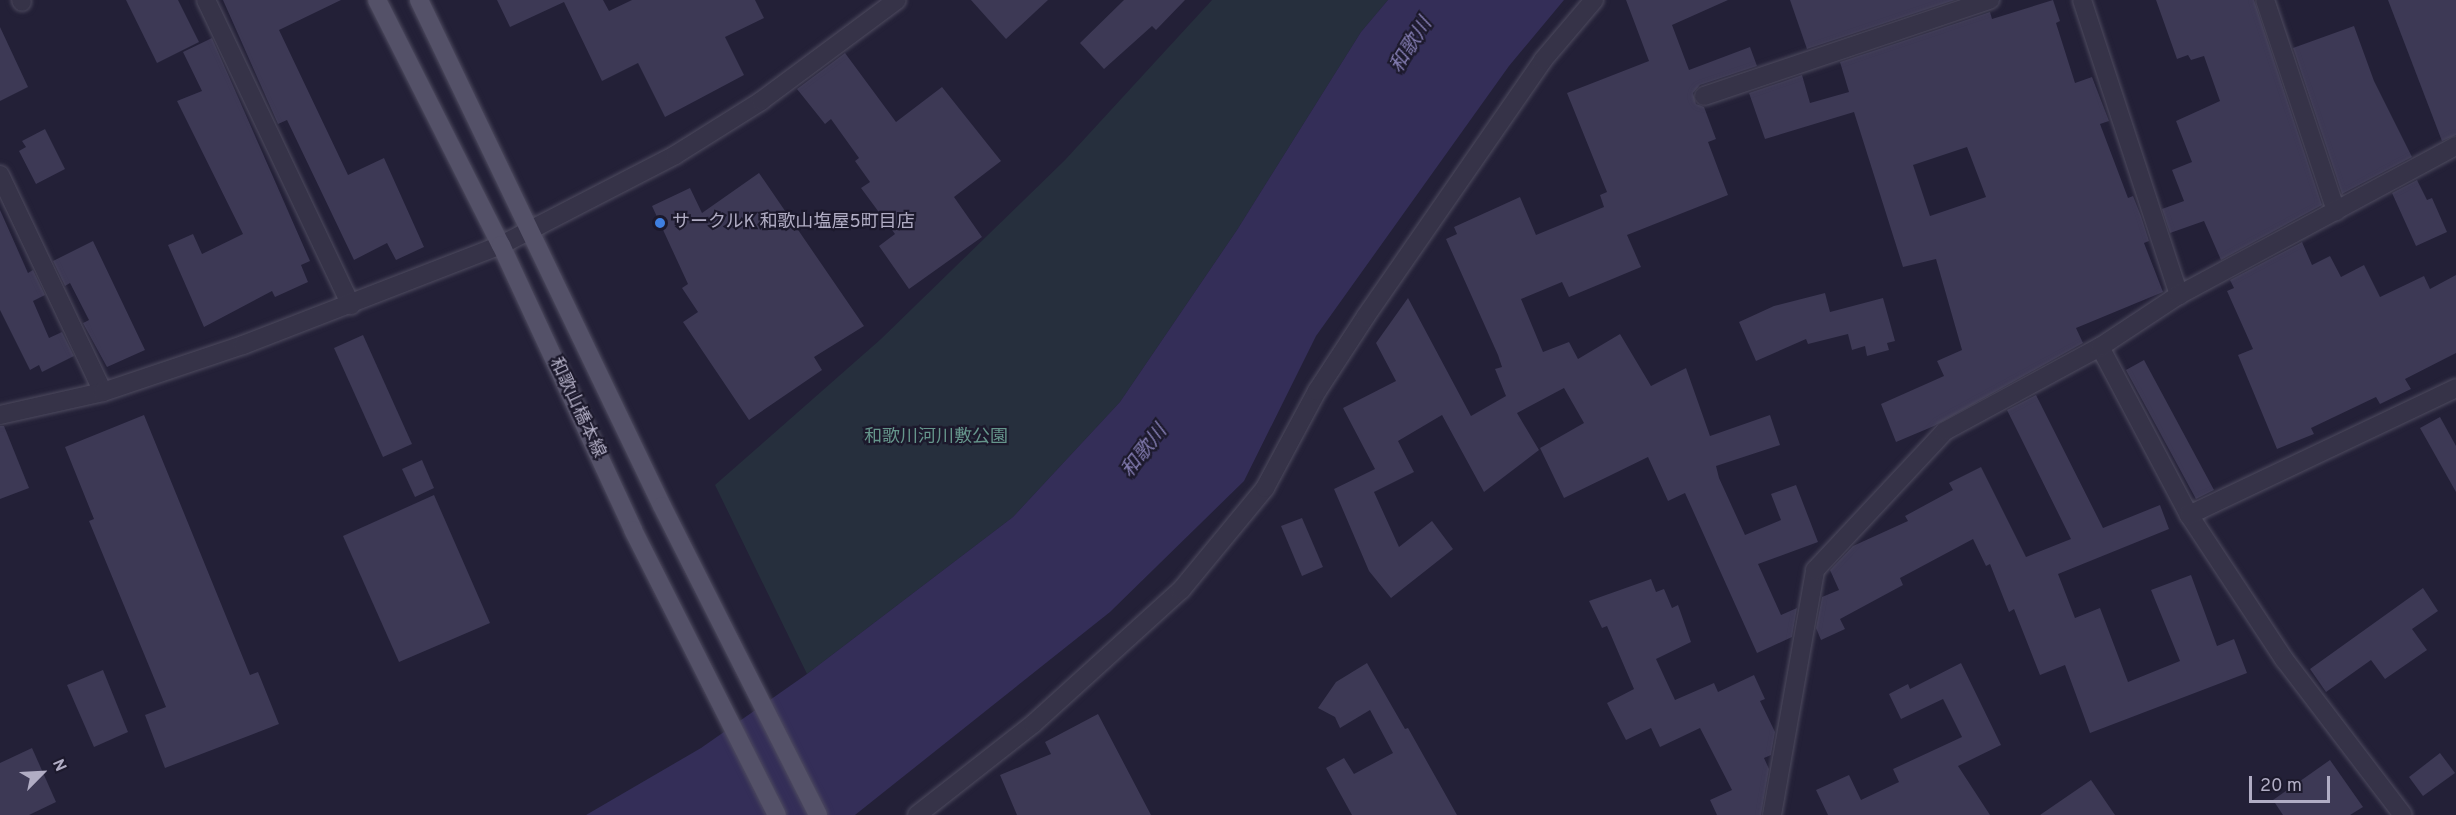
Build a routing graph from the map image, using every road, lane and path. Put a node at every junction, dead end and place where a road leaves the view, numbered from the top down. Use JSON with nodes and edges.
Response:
{"nodes":[{"id":1,"x":206,"y":0,"type":"edge"},
{"id":2,"x":377,"y":0,"type":"edge"},
{"id":3,"x":419,"y":0,"type":"edge"},
{"id":4,"x":897,"y":0,"type":"edge"},
{"id":5,"x":1594,"y":0,"type":"edge"},
{"id":6,"x":1990,"y":0,"type":"edge"},
{"id":7,"x":2082,"y":0,"type":"edge"},
{"id":8,"x":2265,"y":0,"type":"edge"},
{"id":9,"x":1704,"y":96,"type":"dead end"},
{"id":10,"x":2456,"y":146,"type":"edge"},
{"id":11,"x":0,"y":175,"type":"edge"},
{"id":12,"x":2336,"y":211,"type":"junction"},
{"id":13,"x":531,"y":228,"type":"junction"},
{"id":14,"x":501,"y":246,"type":"junction"},
{"id":15,"x":2179,"y":295,"type":"junction"},
{"id":16,"x":351,"y":305,"type":"junction"},
{"id":17,"x":2100,"y":347,"type":"junction"},
{"id":18,"x":2456,"y":388,"type":"edge"},
{"id":19,"x":103,"y":392,"type":"junction"},
{"id":20,"x":0,"y":415,"type":"edge"},
{"id":21,"x":2189,"y":514,"type":"junction"},
{"id":22,"x":777,"y":815,"type":"edge"},
{"id":23,"x":818,"y":815,"type":"edge"},
{"id":24,"x":917,"y":815,"type":"edge"},
{"id":25,"x":1772,"y":815,"type":"edge"},
{"id":26,"x":2403,"y":815,"type":"edge"}],
"edges":[{"from":1,"to":16,"type":"street"},
{"from":2,"to":14,"type":"main road","name":"和歌山橋本線"},
{"from":3,"to":13,"type":"main road","name":"和歌山橋本線"},
{"from":4,"to":13,"type":"street"},
{"from":5,"to":24,"type":"street"},
{"from":6,"to":9,"type":"street"},
{"from":7,"to":15,"type":"street"},
{"from":8,"to":12,"type":"street"},
{"from":10,"to":12,"type":"street"},
{"from":11,"to":19,"type":"street"},
{"from":12,"to":15,"type":"street"},
{"from":13,"to":14,"type":"street"},
{"from":13,"to":23,"type":"main road","name":"和歌山橋本線"},
{"from":14,"to":16,"type":"street"},
{"from":14,"to":22,"type":"main road","name":"和歌山橋本線"},
{"from":15,"to":17,"type":"street"},
{"from":16,"to":19,"type":"street"},
{"from":17,"to":21,"type":"street"},
{"from":17,"to":25,"type":"street"},
{"from":18,"to":21,"type":"street"},
{"from":19,"to":20,"type":"street"},
{"from":21,"to":26,"type":"street"}]}
